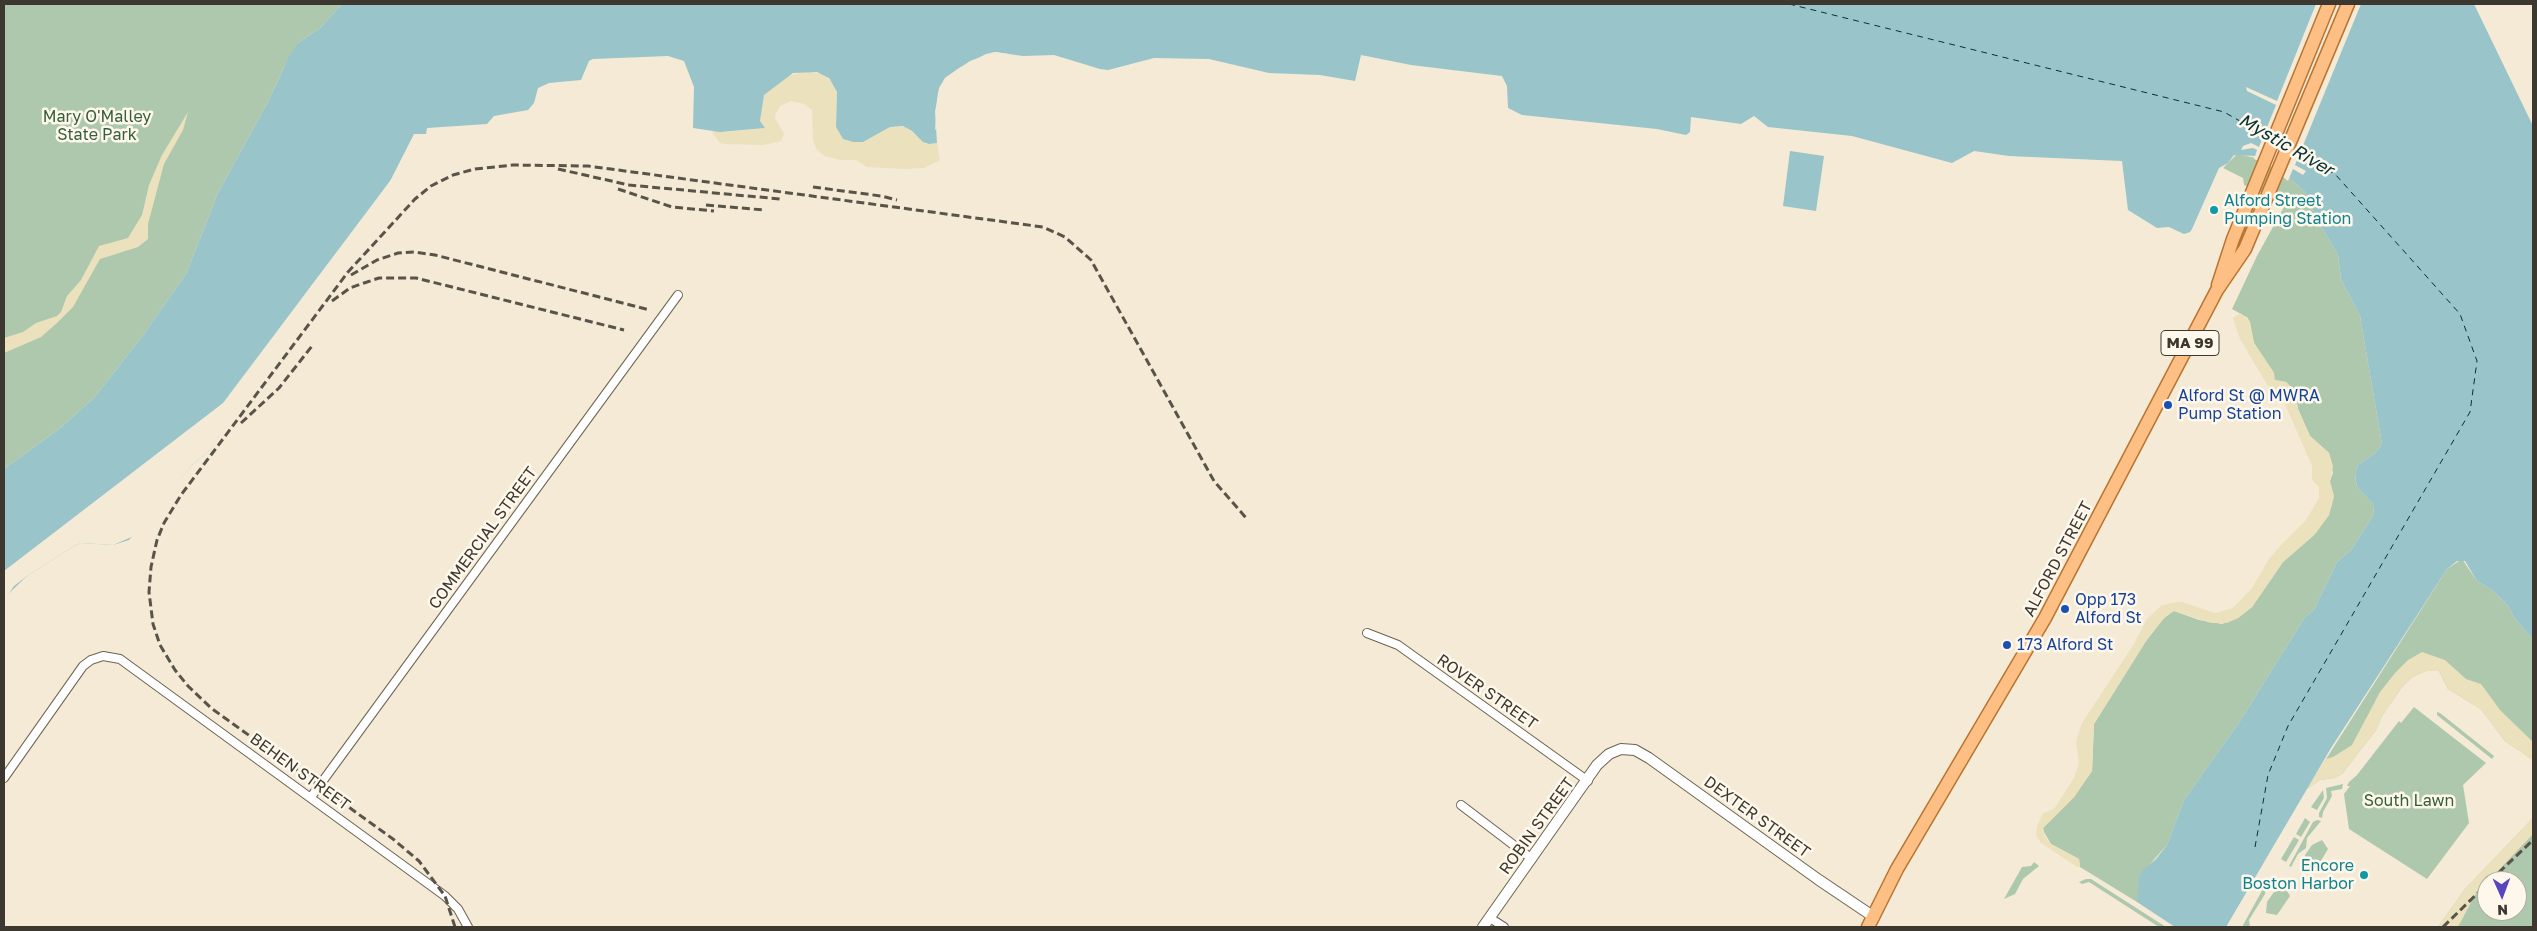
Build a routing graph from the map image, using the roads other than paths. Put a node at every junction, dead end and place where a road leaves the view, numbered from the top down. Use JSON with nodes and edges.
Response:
{"nodes":[{"id":1,"x":2329,"y":4,"type":"edge"},
{"id":2,"x":2348,"y":4,"type":"edge"},
{"id":3,"x":2217,"y":290,"type":"junction"},
{"id":4,"x":678,"y":295,"type":"dead end"},
{"id":5,"x":1367,"y":632,"type":"dead end"},
{"id":6,"x":1620,"y":749,"type":"joint"},
{"id":7,"x":4,"y":778,"type":"edge"},
{"id":8,"x":1588,"y":781,"type":"junction"},
{"id":9,"x":311,"y":797,"type":"junction"},
{"id":10,"x":1461,"y":805,"type":"dead end"},
{"id":11,"x":1532,"y":859,"type":"junction"},
{"id":12,"x":1490,"y":918,"type":"junction"},
{"id":13,"x":1871,"y":922,"type":"edge"},
{"id":14,"x":468,"y":927,"type":"edge"},
{"id":15,"x":1483,"y":927,"type":"edge"},
{"id":16,"x":1504,"y":927,"type":"edge"}],
"edges":[{"from":1,"to":3,"type":"main road","name":"ALFORD STREET","number":"MA 99"},
{"from":2,"to":3,"type":"main road","name":"ALFORD STREET","number":"MA 99"},
{"from":3,"to":13,"type":"main road","name":"ALFORD STREET","number":"MA 99"},
{"from":4,"to":9,"type":"street","name":"COMMERCIAL STREET"},
{"from":5,"to":8,"type":"street","name":"ROVER STREET"},
{"from":6,"to":8,"type":"street","name":"ROBIN STREET"},
{"from":6,"to":13,"type":"street","name":"DEXTER STREET"},
{"from":7,"to":9,"type":"street","name":"BEHEN STREET"},
{"from":8,"to":11,"type":"street","name":"ROBIN STREET"},
{"from":9,"to":14,"type":"street","name":"BEHEN STREET"},
{"from":10,"to":11,"type":"street"},
{"from":11,"to":12,"type":"street","name":"ROBIN STREET"},
{"from":12,"to":15,"type":"street","name":"ROBIN STREET"},
{"from":12,"to":16,"type":"street"}]}
